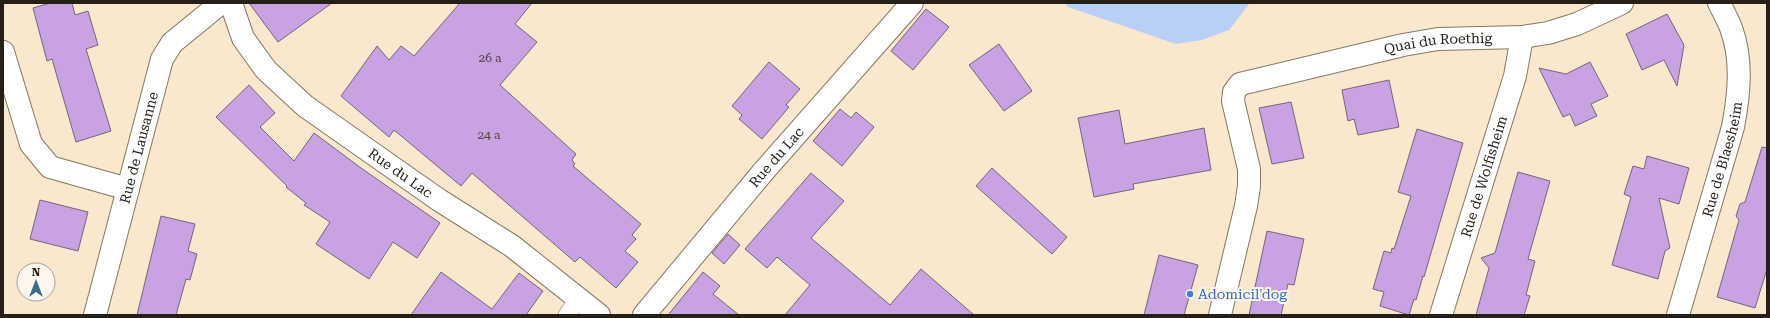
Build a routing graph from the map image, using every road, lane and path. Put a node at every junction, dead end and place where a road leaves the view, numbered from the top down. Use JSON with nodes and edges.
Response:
{"nodes":[{"id":1,"x":221,"y":3,"type":"edge"},
{"id":2,"x":231,"y":3,"type":"edge"},
{"id":3,"x":912,"y":3,"type":"edge"},
{"id":4,"x":1622,"y":3,"type":"edge"},
{"id":5,"x":1719,"y":3,"type":"edge"},
{"id":6,"x":1522,"y":37,"type":"junction"},
{"id":7,"x":3,"y":52,"type":"edge"},
{"id":8,"x":128,"y":189,"type":"junction"},
{"id":9,"x":573,"y":306,"type":"edge"},
{"id":10,"x":95,"y":315,"type":"edge"},
{"id":11,"x":599,"y":315,"type":"edge"},
{"id":12,"x":644,"y":315,"type":"edge"},
{"id":13,"x":1220,"y":315,"type":"edge"},
{"id":14,"x":1441,"y":315,"type":"edge"},
{"id":15,"x":1678,"y":315,"type":"edge"}],
"edges":[{"from":1,"to":8,"type":"street","name":"Rue de Lausanne"},
{"from":2,"to":9,"type":"street","name":"Rue du Lac"},
{"from":3,"to":12,"type":"street","name":"Rue du Lac"},
{"from":4,"to":6,"type":"street","name":"Quai du Roethig"},
{"from":5,"to":15,"type":"street","name":"Rue de Blaesheim"},
{"from":6,"to":13,"type":"street","name":"Quai du Roethig"},
{"from":6,"to":14,"type":"street","name":"Rue de Wolfisheim"},
{"from":7,"to":8,"type":"street"},
{"from":8,"to":10,"type":"street","name":"Rue de Lausanne"},
{"from":9,"to":11,"type":"street","name":"Rue du Lac"}]}
